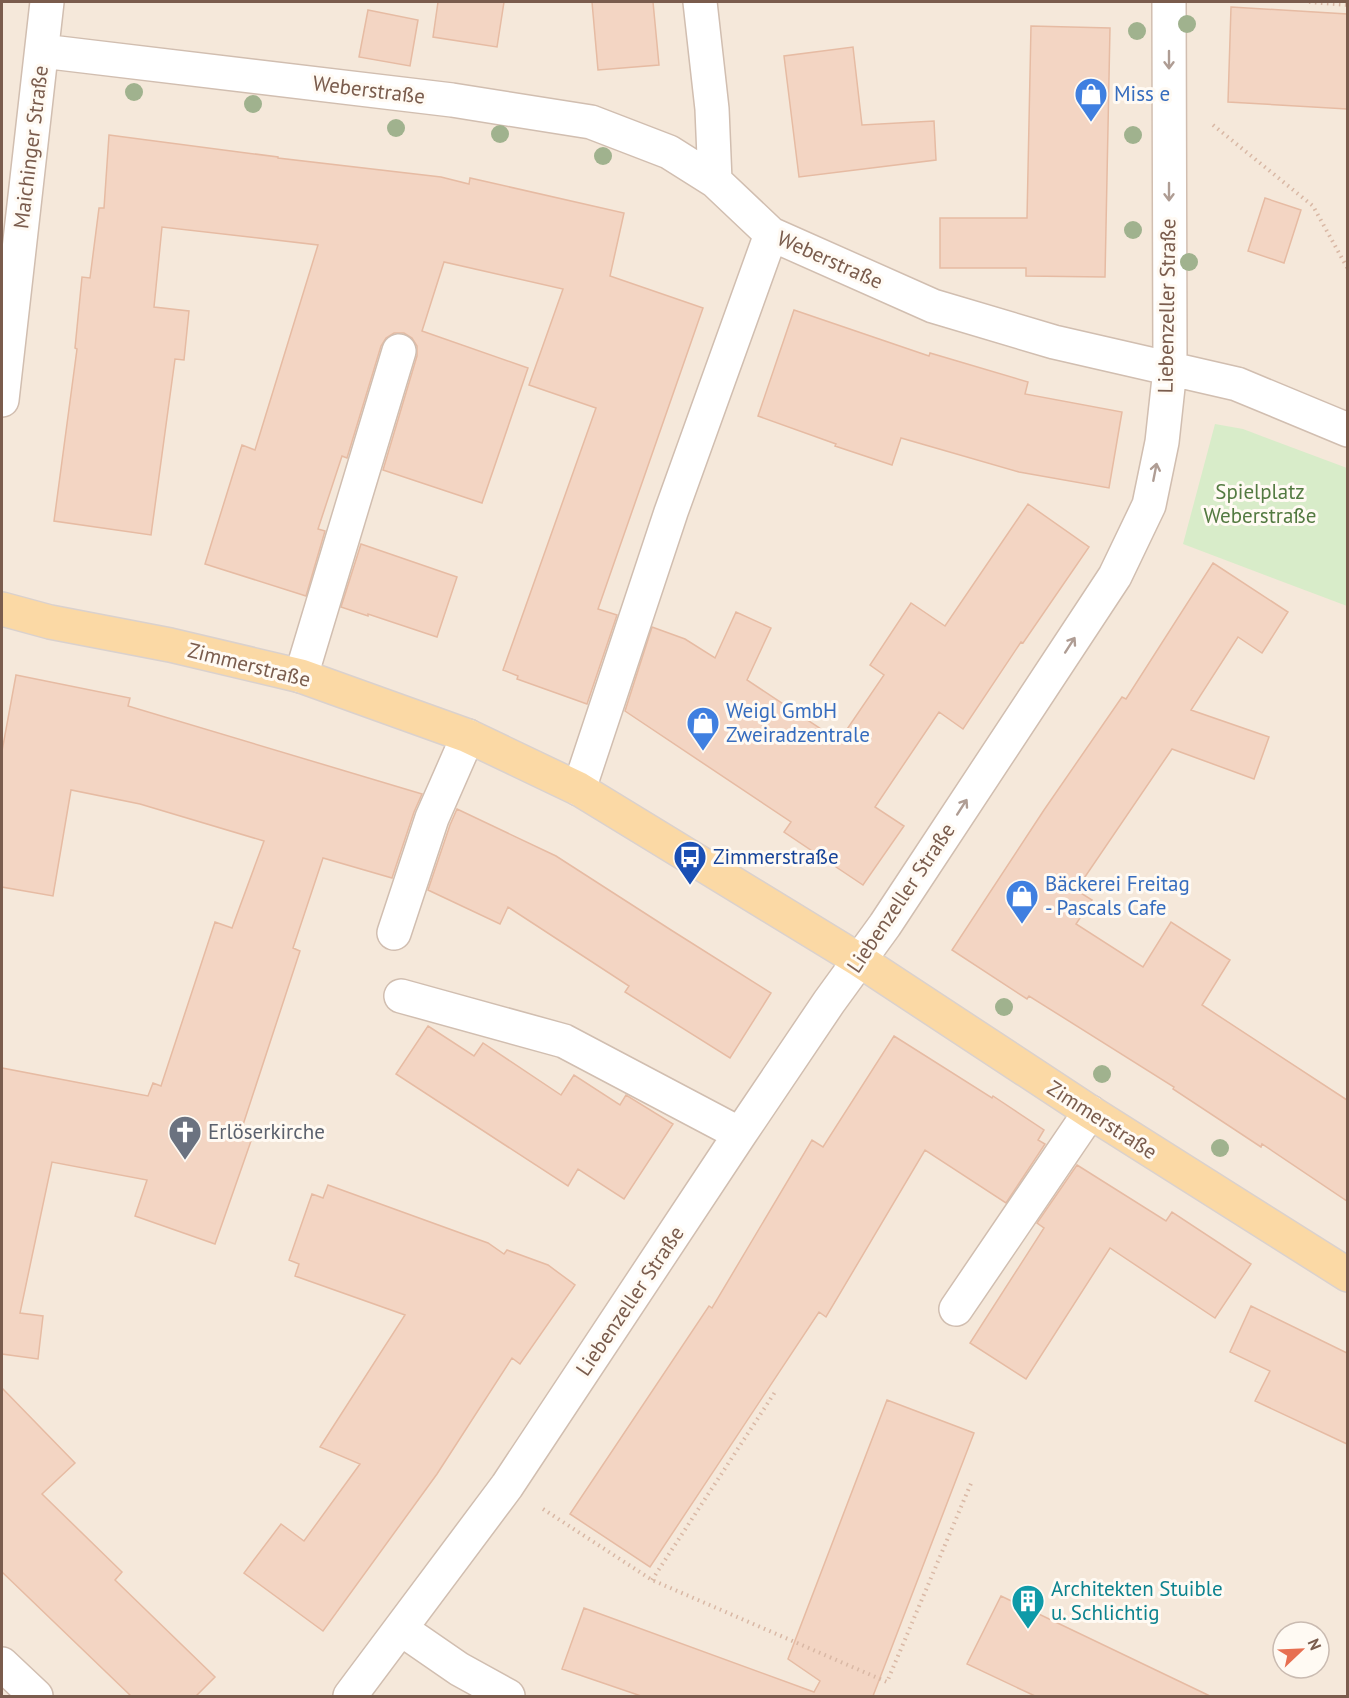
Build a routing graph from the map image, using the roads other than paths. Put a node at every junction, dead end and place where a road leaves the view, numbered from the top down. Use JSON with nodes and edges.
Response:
{"nodes":[{"id":1,"x":46,"y":2,"type":"edge"},
{"id":2,"x":700,"y":2,"type":"edge"},
{"id":3,"x":1169,"y":2,"type":"edge"},
{"id":4,"x":42,"y":51,"type":"junction"},
{"id":5,"x":715,"y":181,"type":"junction"},
{"id":6,"x":771,"y":234,"type":"junction"},
{"id":7,"x":399,"y":351,"type":"dead end"},
{"id":8,"x":1170,"y":369,"type":"junction"},
{"id":9,"x":2,"y":400,"type":"edge"},
{"id":10,"x":1347,"y":430,"type":"edge"},
{"id":11,"x":2,"y":609,"type":"edge"},
{"id":12,"x":301,"y":676,"type":"junction"},
{"id":13,"x":468,"y":736,"type":"junction"},
{"id":14,"x":579,"y":789,"type":"junction"},
{"id":15,"x":394,"y":933,"type":"dead end"},
{"id":16,"x":859,"y":960,"type":"junction"},
{"id":17,"x":401,"y":996,"type":"dead end"},
{"id":18,"x":1090,"y":1112,"type":"junction"},
{"id":19,"x":740,"y":1134,"type":"junction"},
{"id":20,"x":1347,"y":1275,"type":"edge"},
{"id":21,"x":956,"y":1309,"type":"dead end"},
{"id":22,"x":400,"y":1629,"type":"junction"},
{"id":23,"x":2,"y":1664,"type":"edge"},
{"id":24,"x":36,"y":1696,"type":"edge"},
{"id":25,"x":350,"y":1696,"type":"edge"},
{"id":26,"x":508,"y":1696,"type":"edge"}],
"edges":[{"from":1,"to":4,"type":"street","name":"Maichinger Straße"},
{"from":2,"to":5,"type":"street"},
{"from":3,"to":8,"type":"street","name":"Liebenzeller Straße","one_way":true},
{"from":4,"to":5,"type":"street","name":"Weberstraße"},
{"from":4,"to":9,"type":"street","name":"Maichinger Straße"},
{"from":5,"to":6,"type":"street","name":"Weberstraße"},
{"from":6,"to":8,"type":"street","name":"Weberstraße"},
{"from":6,"to":14,"type":"street"},
{"from":7,"to":12,"type":"street"},
{"from":8,"to":10,"type":"street","name":"Weberstraße"},
{"from":16,"to":8,"type":"street","name":"Liebenzeller Straße","one_way":true},
{"from":11,"to":12,"type":"main road","name":"Zimmerstraße"},
{"from":12,"to":13,"type":"main road","name":"Zimmerstraße"},
{"from":13,"to":14,"type":"main road","name":"Zimmerstraße"},
{"from":13,"to":15,"type":"street"},
{"from":14,"to":16,"type":"main road","name":"Zimmerstraße"},
{"from":16,"to":18,"type":"main road","name":"Zimmerstraße"},
{"from":16,"to":19,"type":"street","name":"Liebenzeller Straße"},
{"from":17,"to":19,"type":"street"},
{"from":18,"to":20,"type":"main road","name":"Zimmerstraße"},
{"from":18,"to":21,"type":"street"},
{"from":19,"to":22,"type":"street","name":"Liebenzeller Straße"},
{"from":22,"to":25,"type":"street","name":"Liebenzeller Straße"},
{"from":22,"to":26,"type":"street"},
{"from":23,"to":24,"type":"street"}]}
